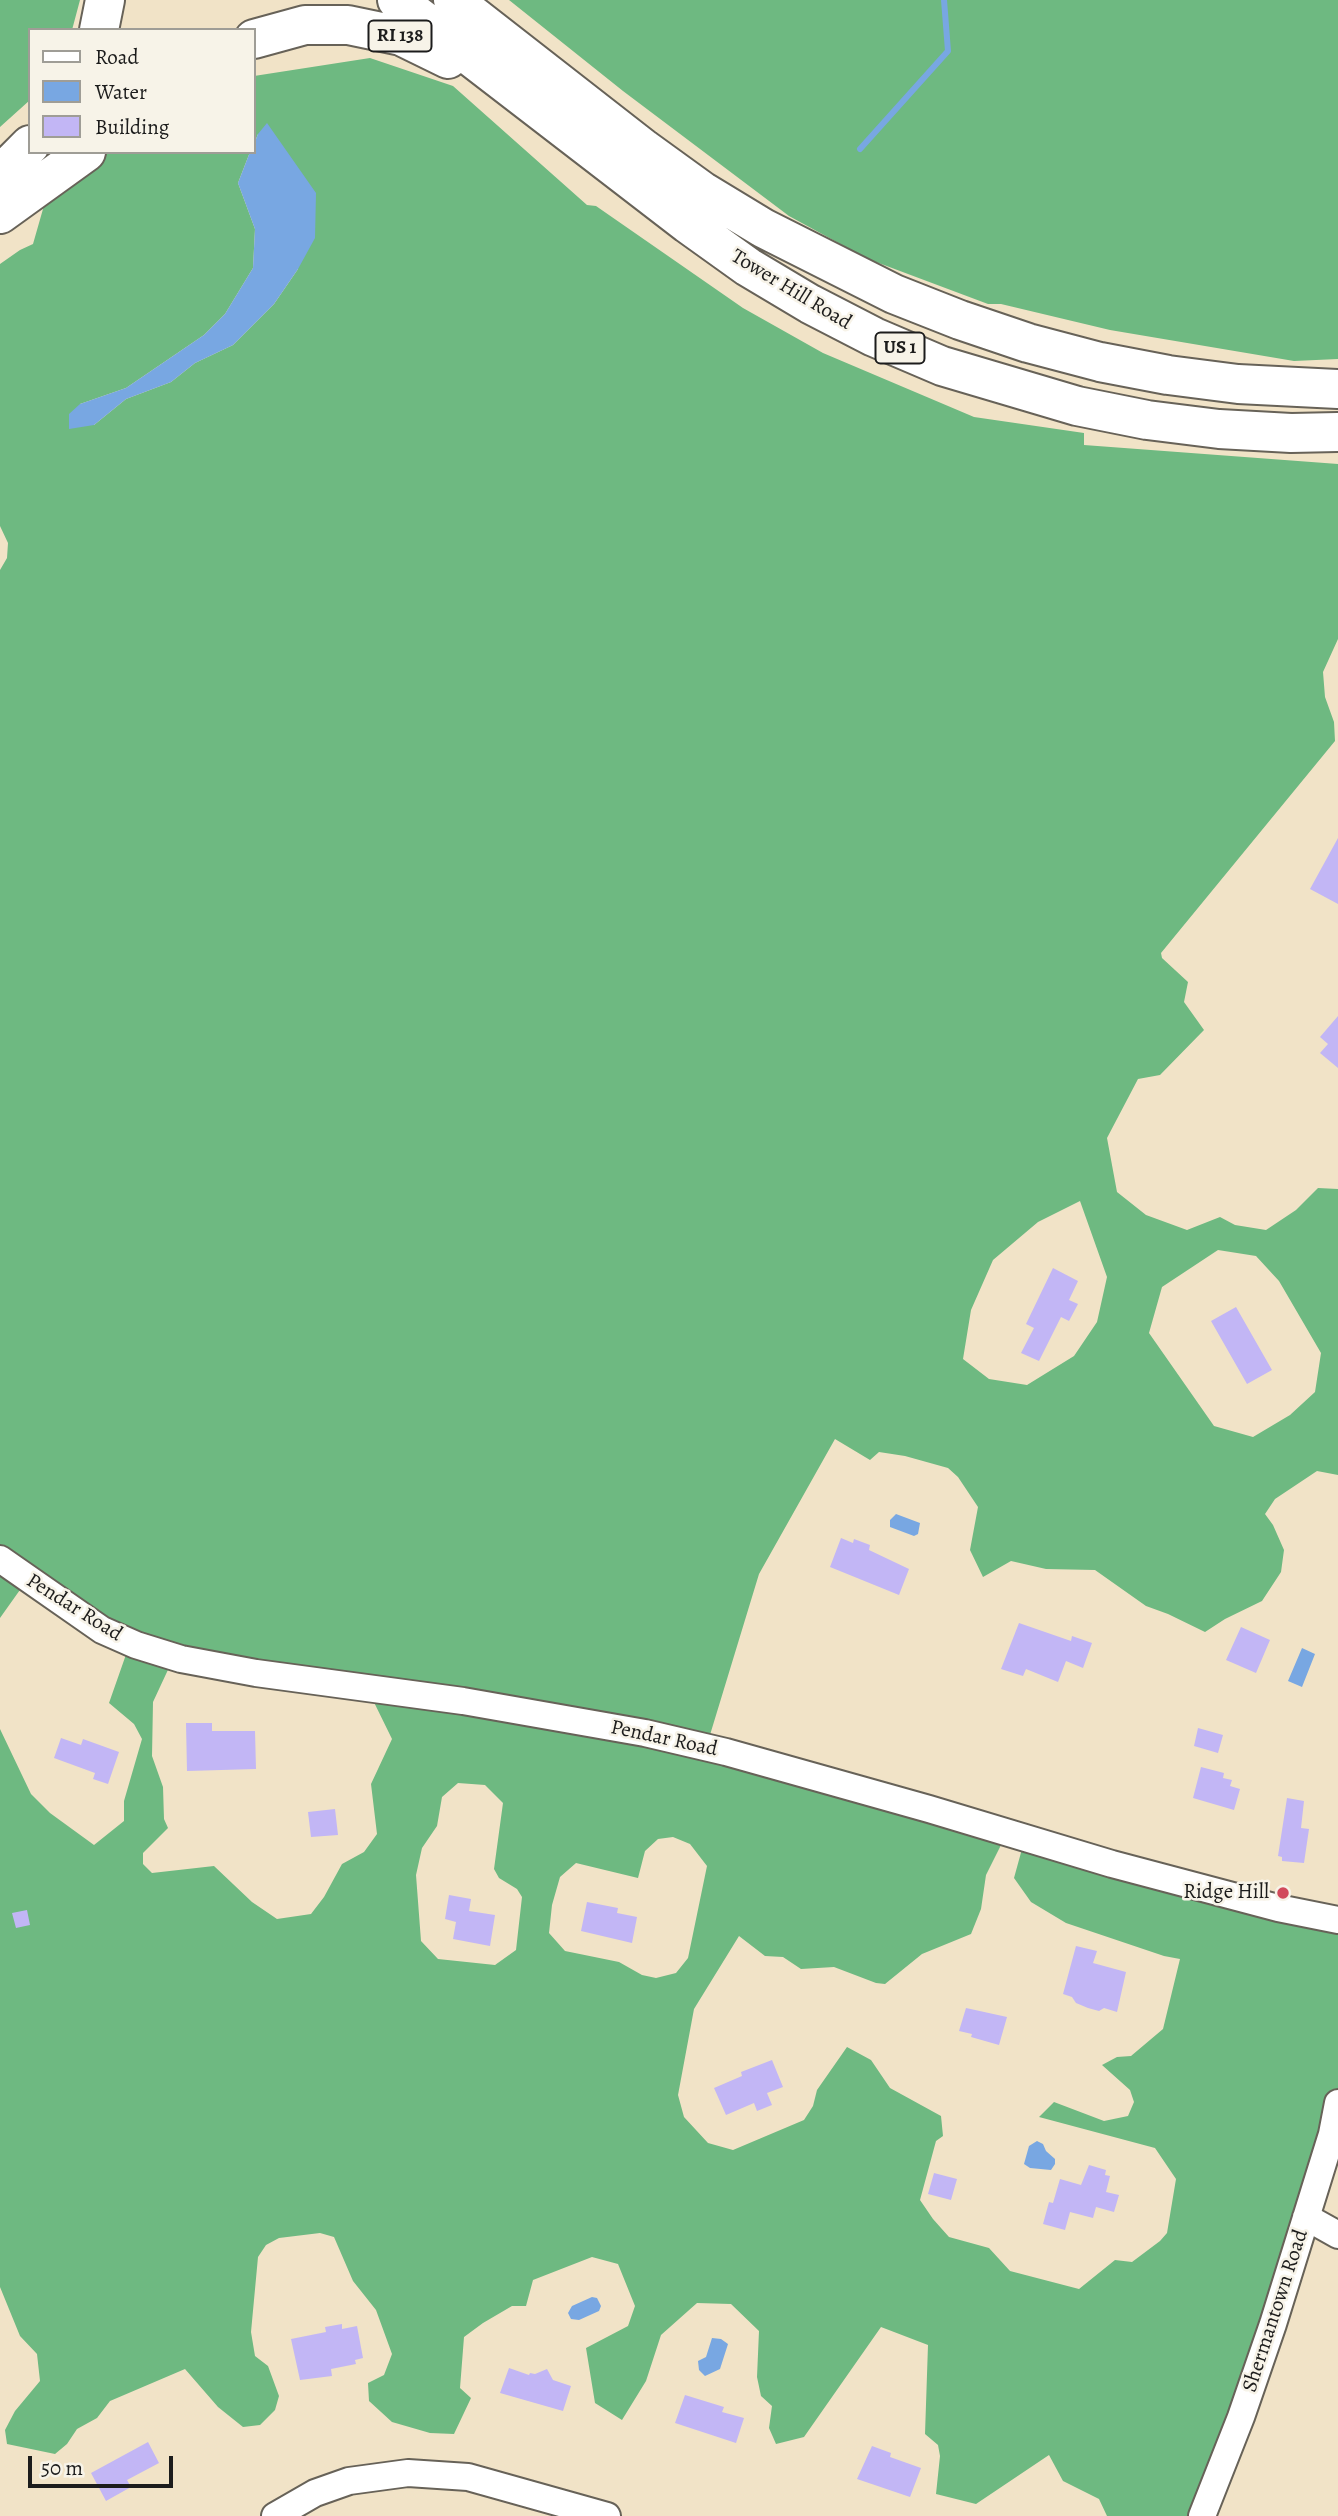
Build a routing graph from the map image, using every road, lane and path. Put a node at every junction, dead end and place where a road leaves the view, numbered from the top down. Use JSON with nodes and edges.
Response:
{"nodes":[{"id":1,"x":105,"y":0,"type":"edge"},
{"id":2,"x":397,"y":0,"type":"edge"},
{"id":3,"x":453,"y":0,"type":"edge"},
{"id":4,"x":480,"y":0,"type":"edge"},
{"id":5,"x":99,"y":28,"type":"edge"},
{"id":6,"x":256,"y":38,"type":"edge"},
{"id":7,"x":545,"y":94,"type":"junction"},
{"id":8,"x":28,"y":147,"type":"edge"},
{"id":9,"x":83,"y":154,"type":"edge"},
{"id":10,"x":0,"y":175,"type":"edge"},
{"id":11,"x":0,"y":214,"type":"edge"},
{"id":12,"x":1335,"y":389,"type":"edge"},
{"id":13,"x":1334,"y":432,"type":"edge"},
{"id":14,"x":0,"y":1559,"type":"edge"},
{"id":15,"x":1338,"y":1920,"type":"edge"},
{"id":16,"x":1338,"y":2103,"type":"edge"},
{"id":17,"x":1335,"y":2135,"type":"edge"},
{"id":18,"x":1306,"y":2217,"type":"junction"},
{"id":19,"x":1338,"y":2235,"type":"edge"},
{"id":20,"x":275,"y":2516,"type":"edge"},
{"id":21,"x":607,"y":2516,"type":"edge"},
{"id":22,"x":1202,"y":2516,"type":"edge"}],
"edges":[{"from":1,"to":5,"type":"highway"},
{"from":2,"to":7,"type":"highway","name":"Tower Hill Road","number":"US 1"},
{"from":3,"to":7,"type":"highway","name":"Tower Hill Road","number":"US 1"},
{"from":4,"to":7,"type":"highway"},
{"from":6,"to":7,"type":"highway","number":"RI 138"},
{"from":7,"to":12,"type":"highway","name":"Tower Hill Road","number":"US 1"},
{"from":7,"to":13,"type":"highway","name":"Tower Hill Road","number":"US 1"},
{"from":8,"to":10,"type":"highway"},
{"from":9,"to":11,"type":"highway"},
{"from":12,"to":13,"type":"street"},
{"from":14,"to":15,"type":"street","name":"Pendar Road"},
{"from":16,"to":17,"type":"street","name":"Shermantown Road"},
{"from":17,"to":18,"type":"street","name":"Shermantown Road"},
{"from":18,"to":19,"type":"street"},
{"from":18,"to":22,"type":"street","name":"Shermantown Road"},
{"from":20,"to":21,"type":"street"}]}
